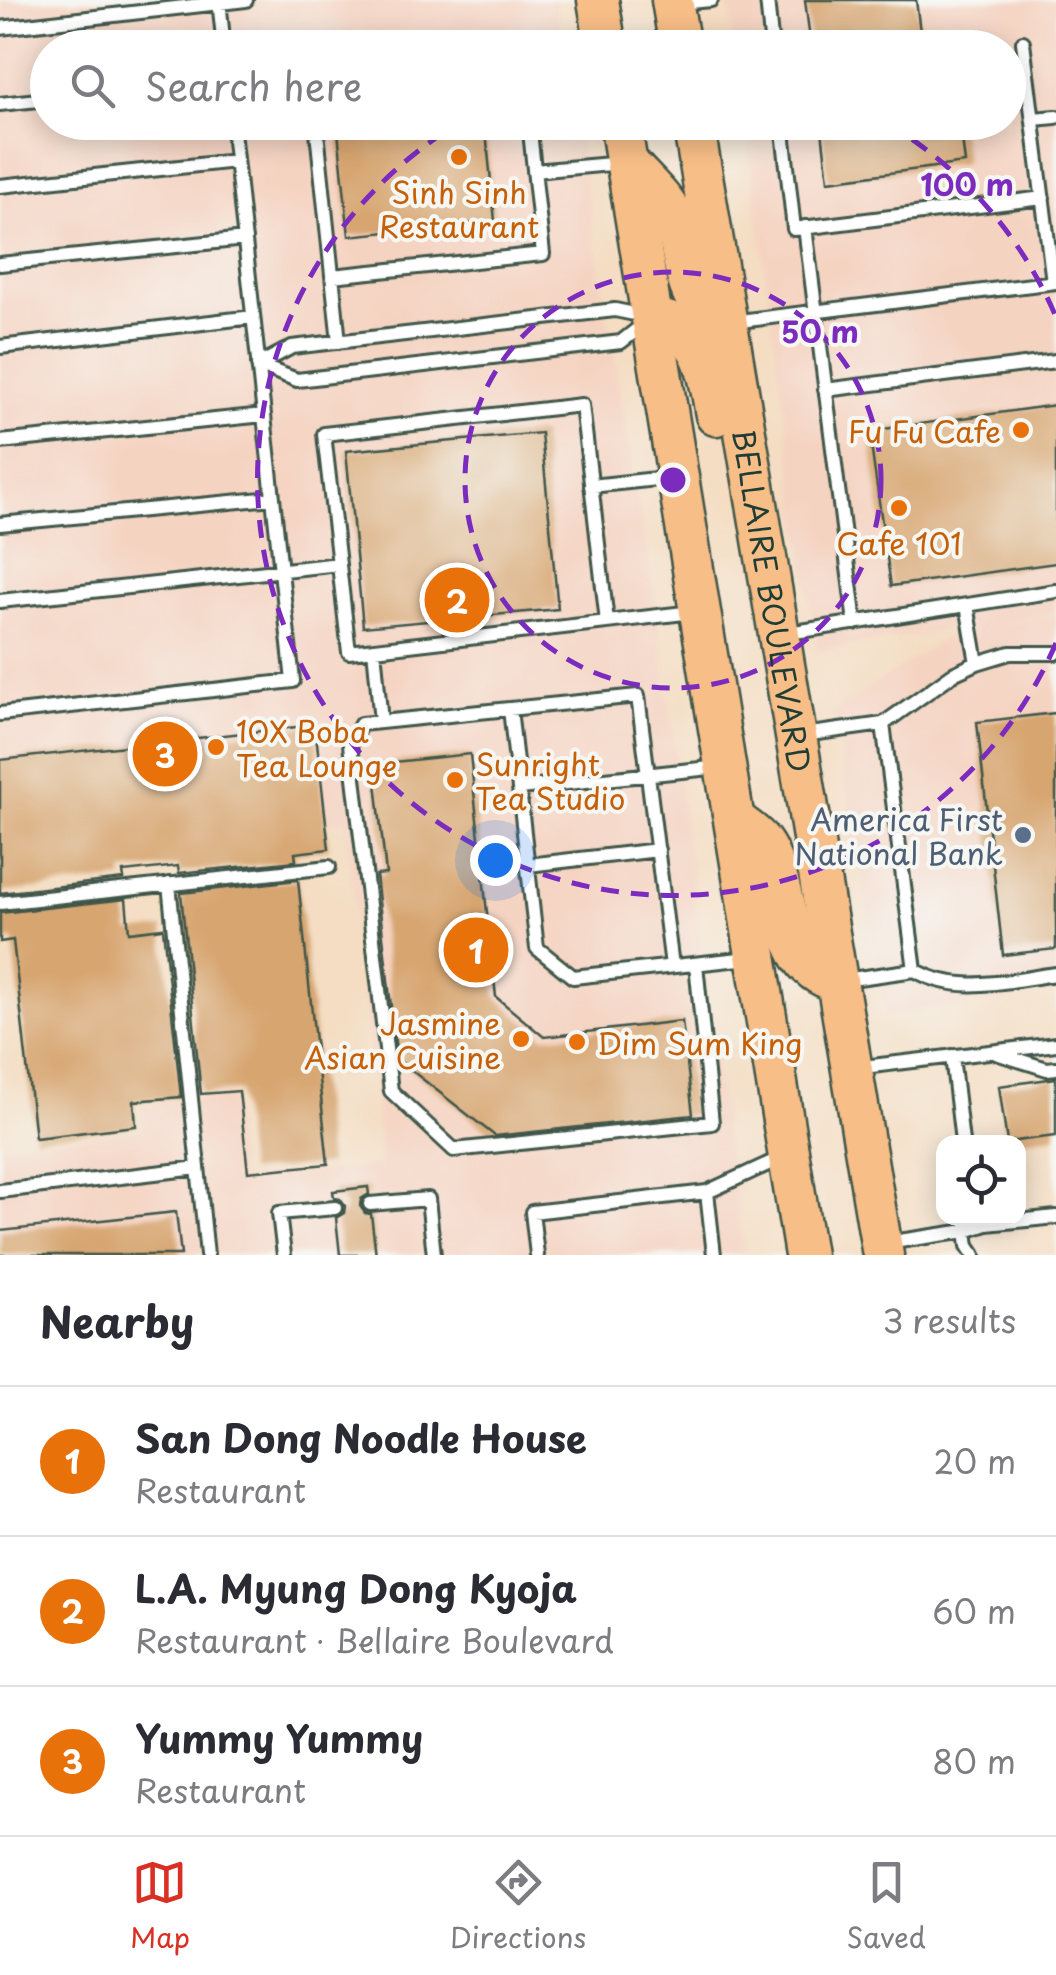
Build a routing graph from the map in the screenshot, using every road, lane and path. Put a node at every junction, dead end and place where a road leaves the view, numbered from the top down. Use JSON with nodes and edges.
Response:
{"nodes":[{"id":1,"x":246,"y":0,"type":"edge"},
{"id":2,"x":598,"y":0,"type":"edge"},
{"id":3,"x":767,"y":0,"type":"edge"},
{"id":4,"x":685,"y":1,"type":"edge"},
{"id":5,"x":220,"y":2,"type":"edge"},
{"id":6,"x":0,"y":28,"type":"edge"},
{"id":7,"x":222,"y":30,"type":"edge"},
{"id":8,"x":603,"y":30,"type":"edge"},
{"id":9,"x":682,"y":30,"type":"edge"},
{"id":10,"x":770,"y":30,"type":"edge"},
{"id":11,"x":1026,"y":68,"type":"edge"},
{"id":12,"x":30,"y":101,"type":"edge"},
{"id":13,"x":0,"y":104,"type":"edge"},
{"id":14,"x":1056,"y":116,"type":"edge"},
{"id":15,"x":1032,"y":120,"type":"junction"},
{"id":16,"x":234,"y":140,"type":"edge"},
{"id":17,"x":318,"y":140,"type":"edge"},
{"id":18,"x":531,"y":140,"type":"edge"},
{"id":19,"x":623,"y":140,"type":"edge"},
{"id":20,"x":695,"y":140,"type":"edge"},
{"id":21,"x":784,"y":140,"type":"edge"},
{"id":22,"x":236,"y":161,"type":"junction"},
{"id":23,"x":627,"y":162,"type":"junction"},
{"id":24,"x":534,"y":171,"type":"junction"},
{"id":25,"x":0,"y":186,"type":"edge"},
{"id":26,"x":1043,"y":198,"type":"junction"},
{"id":27,"x":805,"y":227,"type":"junction"},
{"id":28,"x":245,"y":239,"type":"junction"},
{"id":29,"x":0,"y":264,"type":"edge"},
{"id":30,"x":332,"y":276,"type":"junction"},
{"id":31,"x":1055,"y":282,"type":"edge"},
{"id":32,"x":816,"y":312,"type":"junction"},
{"id":33,"x":253,"y":316,"type":"junction"},
{"id":34,"x":652,"y":318,"type":"junction"},
{"id":35,"x":726,"y":323,"type":"junction"},
{"id":36,"x":339,"y":342,"type":"junction"},
{"id":37,"x":0,"y":347,"type":"edge"},
{"id":38,"x":1056,"y":361,"type":"edge"},
{"id":39,"x":258,"y":364,"type":"junction"},
{"id":40,"x":825,"y":390,"type":"junction"},
{"id":41,"x":264,"y":415,"type":"junction"},
{"id":42,"x":0,"y":442,"type":"edge"},
{"id":43,"x":678,"y":476,"type":"junction"},
{"id":44,"x":591,"y":486,"type":"junction"},
{"id":45,"x":273,"y":498,"type":"junction"},
{"id":46,"x":760,"y":518,"type":"junction"},
{"id":47,"x":0,"y":524,"type":"edge"},
{"id":48,"x":339,"y":564,"type":"junction"},
{"id":49,"x":280,"y":571,"type":"junction"},
{"id":50,"x":1056,"y":591,"type":"edge"},
{"id":51,"x":0,"y":601,"type":"edge"},
{"id":52,"x":967,"y":605,"type":"junction"},
{"id":53,"x":700,"y":611,"type":"junction"},
{"id":54,"x":607,"y":622,"type":"junction"},
{"id":55,"x":855,"y":623,"type":"junction"},
{"id":56,"x":779,"y":635,"type":"junction"},
{"id":57,"x":374,"y":649,"type":"junction"},
{"id":58,"x":1056,"y":653,"type":"edge"},
{"id":59,"x":977,"y":663,"type":"junction"},
{"id":60,"x":510,"y":709,"type":"junction"},
{"id":61,"x":0,"y":714,"type":"edge"},
{"id":62,"x":381,"y":722,"type":"junction"},
{"id":63,"x":882,"y":724,"type":"junction"},
{"id":64,"x":796,"y":736,"type":"junction"},
{"id":65,"x":726,"y":767,"type":"junction"},
{"id":66,"x":648,"y":775,"type":"junction"},
{"id":67,"x":519,"y":788,"type":"junction"},
{"id":68,"x":734,"y":819,"type":"junction"},
{"id":69,"x":658,"y":850,"type":"junction"},
{"id":70,"x":528,"y":865,"type":"junction"},
{"id":71,"x":329,"y":867,"type":"dead end"},
{"id":72,"x":168,"y":884,"type":"junction"},
{"id":73,"x":0,"y":903,"type":"edge"},
{"id":74,"x":756,"y":958,"type":"junction"},
{"id":75,"x":696,"y":964,"type":"junction"},
{"id":76,"x":672,"y":966,"type":"junction"},
{"id":77,"x":915,"y":970,"type":"junction"},
{"id":78,"x":1056,"y":974,"type":"edge"},
{"id":79,"x":837,"y":981,"type":"junction"},
{"id":80,"x":1056,"y":1044,"type":"edge"},
{"id":81,"x":990,"y":1052,"type":"junction"},
{"id":82,"x":952,"y":1056,"type":"junction"},
{"id":83,"x":1056,"y":1068,"type":"edge"},
{"id":84,"x":852,"y":1069,"type":"junction"},
{"id":85,"x":961,"y":1135,"type":"edge"},
{"id":86,"x":788,"y":1155,"type":"junction"},
{"id":87,"x":198,"y":1168,"type":"junction"},
{"id":88,"x":0,"y":1190,"type":"edge"},
{"id":89,"x":707,"y":1192,"type":"junction"},
{"id":90,"x":370,"y":1204,"type":"dead end"},
{"id":91,"x":335,"y":1208,"type":"dead end"},
{"id":92,"x":1056,"y":1217,"type":"edge"},
{"id":93,"x":1026,"y":1220,"type":"edge"},
{"id":94,"x":963,"y":1225,"type":"edge"},
{"id":95,"x":966,"y":1225,"type":"edge"},
{"id":96,"x":882,"y":1249,"type":"edge"},
{"id":97,"x":208,"y":1255,"type":"edge"},
{"id":98,"x":284,"y":1255,"type":"edge"},
{"id":99,"x":434,"y":1255,"type":"edge"},
{"id":100,"x":537,"y":1255,"type":"edge"},
{"id":101,"x":714,"y":1255,"type":"edge"},
{"id":102,"x":804,"y":1255,"type":"edge"},
{"id":103,"x":974,"y":1255,"type":"edge"}],
"edges":[{"from":1,"to":5,"type":"lane"},
{"from":2,"to":8,"type":"main road"},
{"from":3,"to":10,"type":"lane"},
{"from":4,"to":9,"type":"main road"},
{"from":5,"to":6,"type":"lane"},
{"from":5,"to":7,"type":"lane"},
{"from":11,"to":15,"type":"lane"},
{"from":12,"to":13,"type":"lane"},
{"from":14,"to":15,"type":"lane"},
{"from":15,"to":26,"type":"lane"},
{"from":16,"to":22,"type":"lane"},
{"from":17,"to":30,"type":"lane"},
{"from":18,"to":24,"type":"lane"},
{"from":19,"to":23,"type":"main road"},
{"from":20,"to":35,"type":"main road","name":"BELLAIRE BOULEVARD"},
{"from":21,"to":27,"type":"lane"},
{"from":22,"to":25,"type":"lane"},
{"from":22,"to":28,"type":"lane"},
{"from":23,"to":24,"type":"lane"},
{"from":23,"to":34,"type":"main road"},
{"from":23,"to":35,"type":"main road"},
{"from":24,"to":30,"type":"lane"},
{"from":26,"to":27,"type":"lane"},
{"from":26,"to":31,"type":"lane"},
{"from":27,"to":32,"type":"lane"},
{"from":28,"to":29,"type":"lane"},
{"from":28,"to":33,"type":"lane"},
{"from":30,"to":36,"type":"lane"},
{"from":31,"to":32,"type":"lane"},
{"from":32,"to":35,"type":"lane"},
{"from":32,"to":40,"type":"lane"},
{"from":33,"to":37,"type":"lane"},
{"from":33,"to":39,"type":"lane"},
{"from":34,"to":36,"type":"lane"},
{"from":34,"to":39,"type":"lane"},
{"from":34,"to":43,"type":"main road"},
{"from":34,"to":46,"type":"main road"},
{"from":35,"to":46,"type":"main road","name":"BELLAIRE BOULEVARD"},
{"from":36,"to":39,"type":"lane"},
{"from":38,"to":40,"type":"lane"},
{"from":39,"to":41,"type":"lane"},
{"from":40,"to":55,"type":"lane"},
{"from":41,"to":42,"type":"lane"},
{"from":41,"to":45,"type":"lane"},
{"from":43,"to":44,"type":"lane"},
{"from":43,"to":53,"type":"main road"},
{"from":44,"to":48,"type":"lane"},
{"from":44,"to":54,"type":"lane"},
{"from":45,"to":47,"type":"lane"},
{"from":45,"to":49,"type":"lane"},
{"from":46,"to":56,"type":"main road","name":"BELLAIRE BOULEVARD"},
{"from":48,"to":49,"type":"lane"},
{"from":48,"to":57,"type":"lane"},
{"from":49,"to":51,"type":"lane"},
{"from":49,"to":61,"type":"lane"},
{"from":50,"to":52,"type":"lane"},
{"from":52,"to":55,"type":"lane"},
{"from":52,"to":59,"type":"lane"},
{"from":53,"to":54,"type":"lane"},
{"from":53,"to":65,"type":"main road"},
{"from":54,"to":57,"type":"lane"},
{"from":55,"to":56,"type":"lane"},
{"from":56,"to":64,"type":"main road","name":"BELLAIRE BOULEVARD"},
{"from":57,"to":62,"type":"lane"},
{"from":58,"to":59,"type":"lane"},
{"from":59,"to":63,"type":"lane"},
{"from":60,"to":62,"type":"lane"},
{"from":60,"to":66,"type":"lane"},
{"from":60,"to":67,"type":"lane"},
{"from":62,"to":75,"type":"lane"},
{"from":63,"to":64,"type":"lane"},
{"from":63,"to":77,"type":"lane"},
{"from":64,"to":79,"type":"main road","name":"BELLAIRE BOULEVARD"},
{"from":65,"to":66,"type":"lane"},
{"from":65,"to":68,"type":"main road"},
{"from":66,"to":67,"type":"lane"},
{"from":66,"to":69,"type":"lane"},
{"from":67,"to":70,"type":"lane"},
{"from":68,"to":74,"type":"main road"},
{"from":68,"to":79,"type":"main road"},
{"from":69,"to":70,"type":"lane"},
{"from":69,"to":76,"type":"lane"},
{"from":70,"to":76,"type":"lane"},
{"from":71,"to":72,"type":"lane"},
{"from":72,"to":73,"type":"lane"},
{"from":72,"to":87,"type":"lane"},
{"from":74,"to":75,"type":"lane"},
{"from":74,"to":86,"type":"main road"},
{"from":75,"to":76,"type":"lane"},
{"from":77,"to":78,"type":"lane"},
{"from":77,"to":79,"type":"lane"},
{"from":79,"to":84,"type":"main road","name":"BELLAIRE BOULEVARD"},
{"from":80,"to":81,"type":"lane"},
{"from":81,"to":82,"type":"lane"},
{"from":81,"to":83,"type":"lane"},
{"from":82,"to":84,"type":"lane"},
{"from":82,"to":85,"type":"lane"},
{"from":84,"to":96,"type":"main road","name":"BELLAIRE BOULEVARD"},
{"from":86,"to":89,"type":"lane"},
{"from":86,"to":102,"type":"main road"},
{"from":87,"to":88,"type":"lane"},
{"from":87,"to":97,"type":"lane"},
{"from":89,"to":100,"type":"lane"},
{"from":89,"to":101,"type":"lane"},
{"from":90,"to":99,"type":"lane"},
{"from":91,"to":98,"type":"lane"},
{"from":92,"to":93,"type":"lane"},
{"from":94,"to":96,"type":"lane"},
{"from":95,"to":103,"type":"lane"}]}
